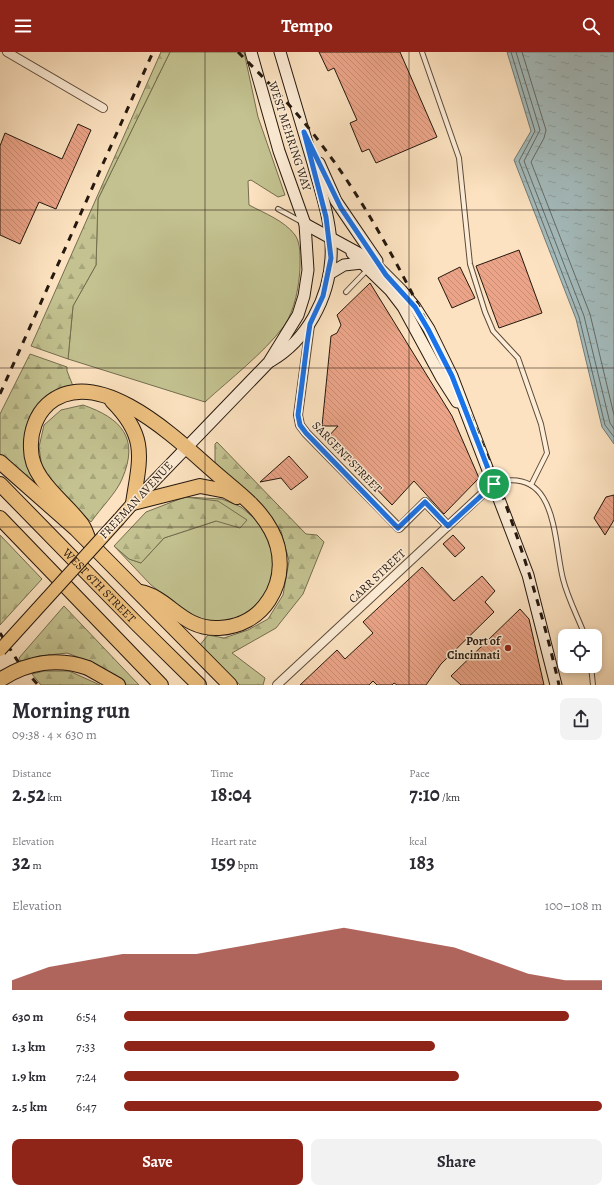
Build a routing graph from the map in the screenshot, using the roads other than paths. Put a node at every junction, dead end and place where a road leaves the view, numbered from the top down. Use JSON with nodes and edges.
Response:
{"nodes":[{"id":1,"x":7,"y":52,"type":"edge"},
{"id":2,"x":251,"y":52,"type":"edge"},
{"id":3,"x":280,"y":52,"type":"edge"},
{"id":4,"x":422,"y":52,"type":"edge"},
{"id":5,"x":103,"y":108,"type":"dead end"},
{"id":6,"x":304,"y":132,"type":"junction"},
{"id":7,"x":278,"y":209,"type":"dead end"},
{"id":8,"x":305,"y":224,"type":"junction"},
{"id":9,"x":330,"y":237,"type":"junction"},
{"id":10,"x":343,"y":244,"type":"junction"},
{"id":11,"x":365,"y":266,"type":"junction"},
{"id":12,"x":329,"y":274,"type":"junction"},
{"id":13,"x":386,"y":275,"type":"junction"},
{"id":14,"x":346,"y":292,"type":"dead end"},
{"id":15,"x":310,"y":324,"type":"junction"},
{"id":16,"x":269,"y":362,"type":"junction"},
{"id":17,"x":109,"y":398,"type":"junction"},
{"id":18,"x":468,"y":421,"type":"junction"},
{"id":19,"x":186,"y":447,"type":"junction"},
{"id":20,"x":0,"y":462,"type":"edge"},
{"id":21,"x":0,"y":484,"type":"edge"},
{"id":22,"x":494,"y":484,"type":"junction"},
{"id":23,"x":532,"y":485,"type":"junction"},
{"id":24,"x":133,"y":503,"type":"junction"},
{"id":25,"x":255,"y":507,"type":"junction"},
{"id":26,"x":3,"y":521,"type":"edge"},
{"id":27,"x":448,"y":526,"type":"junction"},
{"id":28,"x":90,"y":543,"type":"junction"},
{"id":29,"x":140,"y":592,"type":"junction"},
{"id":30,"x":583,"y":629,"type":"edge"},
{"id":31,"x":4,"y":646,"type":"edge"},
{"id":32,"x":0,"y":653,"type":"edge"},
{"id":33,"x":592,"y":673,"type":"edge"},
{"id":34,"x":0,"y":680,"type":"edge"},
{"id":35,"x":118,"y":685,"type":"edge"},
{"id":36,"x":161,"y":685,"type":"edge"},
{"id":37,"x":200,"y":685,"type":"edge"},
{"id":38,"x":230,"y":685,"type":"edge"},
{"id":39,"x":277,"y":685,"type":"edge"},
{"id":40,"x":556,"y":685,"type":"edge"},
{"id":41,"x":593,"y":685,"type":"edge"}],
"edges":[{"from":1,"to":5,"type":"street"},
{"from":2,"to":8,"type":"main road","name":"WEST MEHRING WAY"},
{"from":3,"to":6,"type":"main road","name":"WEST MEHRING WAY"},
{"from":4,"to":23,"type":"lane"},
{"from":6,"to":9,"type":"main road","name":"WEST MEHRING WAY"},
{"from":6,"to":13,"type":"main road"},
{"from":7,"to":8,"type":"lane"},
{"from":8,"to":9,"type":"main road"},
{"from":8,"to":16,"type":"main road","name":"FREEMAN AVENUE"},
{"from":9,"to":10,"type":"main road"},
{"from":9,"to":12,"type":"main road","name":"FREEMAN AVENUE"},
{"from":10,"to":11,"type":"main road"},
{"from":10,"to":13,"type":"main road"},
{"from":11,"to":12,"type":"main road"},
{"from":11,"to":14,"type":"lane"},
{"from":11,"to":18,"type":"main road"},
{"from":12,"to":15,"type":"main road","name":"FREEMAN AVENUE"},
{"from":13,"to":18,"type":"main road"},
{"from":15,"to":16,"type":"main road","name":"FREEMAN AVENUE"},
{"from":15,"to":27,"type":"street","name":"SARGENT STREET"},
{"from":16,"to":19,"type":"main road","name":"FREEMAN AVENUE"},
{"from":17,"to":19,"type":"highway"},
{"from":17,"to":24,"type":"highway"},
{"from":17,"to":28,"type":"highway"},
{"from":18,"to":22,"type":"main road"},
{"from":19,"to":24,"type":"main road","name":"FREEMAN AVENUE"},
{"from":19,"to":25,"type":"highway"},
{"from":20,"to":28,"type":"highway"},
{"from":21,"to":37,"type":"highway","name":"WEST 6TH STREET"},
{"from":22,"to":23,"type":"lane"},
{"from":22,"to":27,"type":"street","name":"CARR STREET"},
{"from":22,"to":40,"type":"main road"},
{"from":23,"to":30,"type":"lane"},
{"from":24,"to":25,"type":"highway"},
{"from":24,"to":31,"type":"main road","name":"FREEMAN AVENUE","bridge":true},
{"from":25,"to":29,"type":"highway"},
{"from":26,"to":36,"type":"highway","name":"WEST 6TH STREET"},
{"from":27,"to":39,"type":"street","name":"CARR STREET"},
{"from":28,"to":29,"type":"highway"},
{"from":29,"to":38,"type":"highway"},
{"from":31,"to":32,"type":"main road","name":"FREEMAN AVENUE","bridge":true},
{"from":33,"to":41,"type":"lane"},
{"from":34,"to":35,"type":"highway","bridge":true}]}
